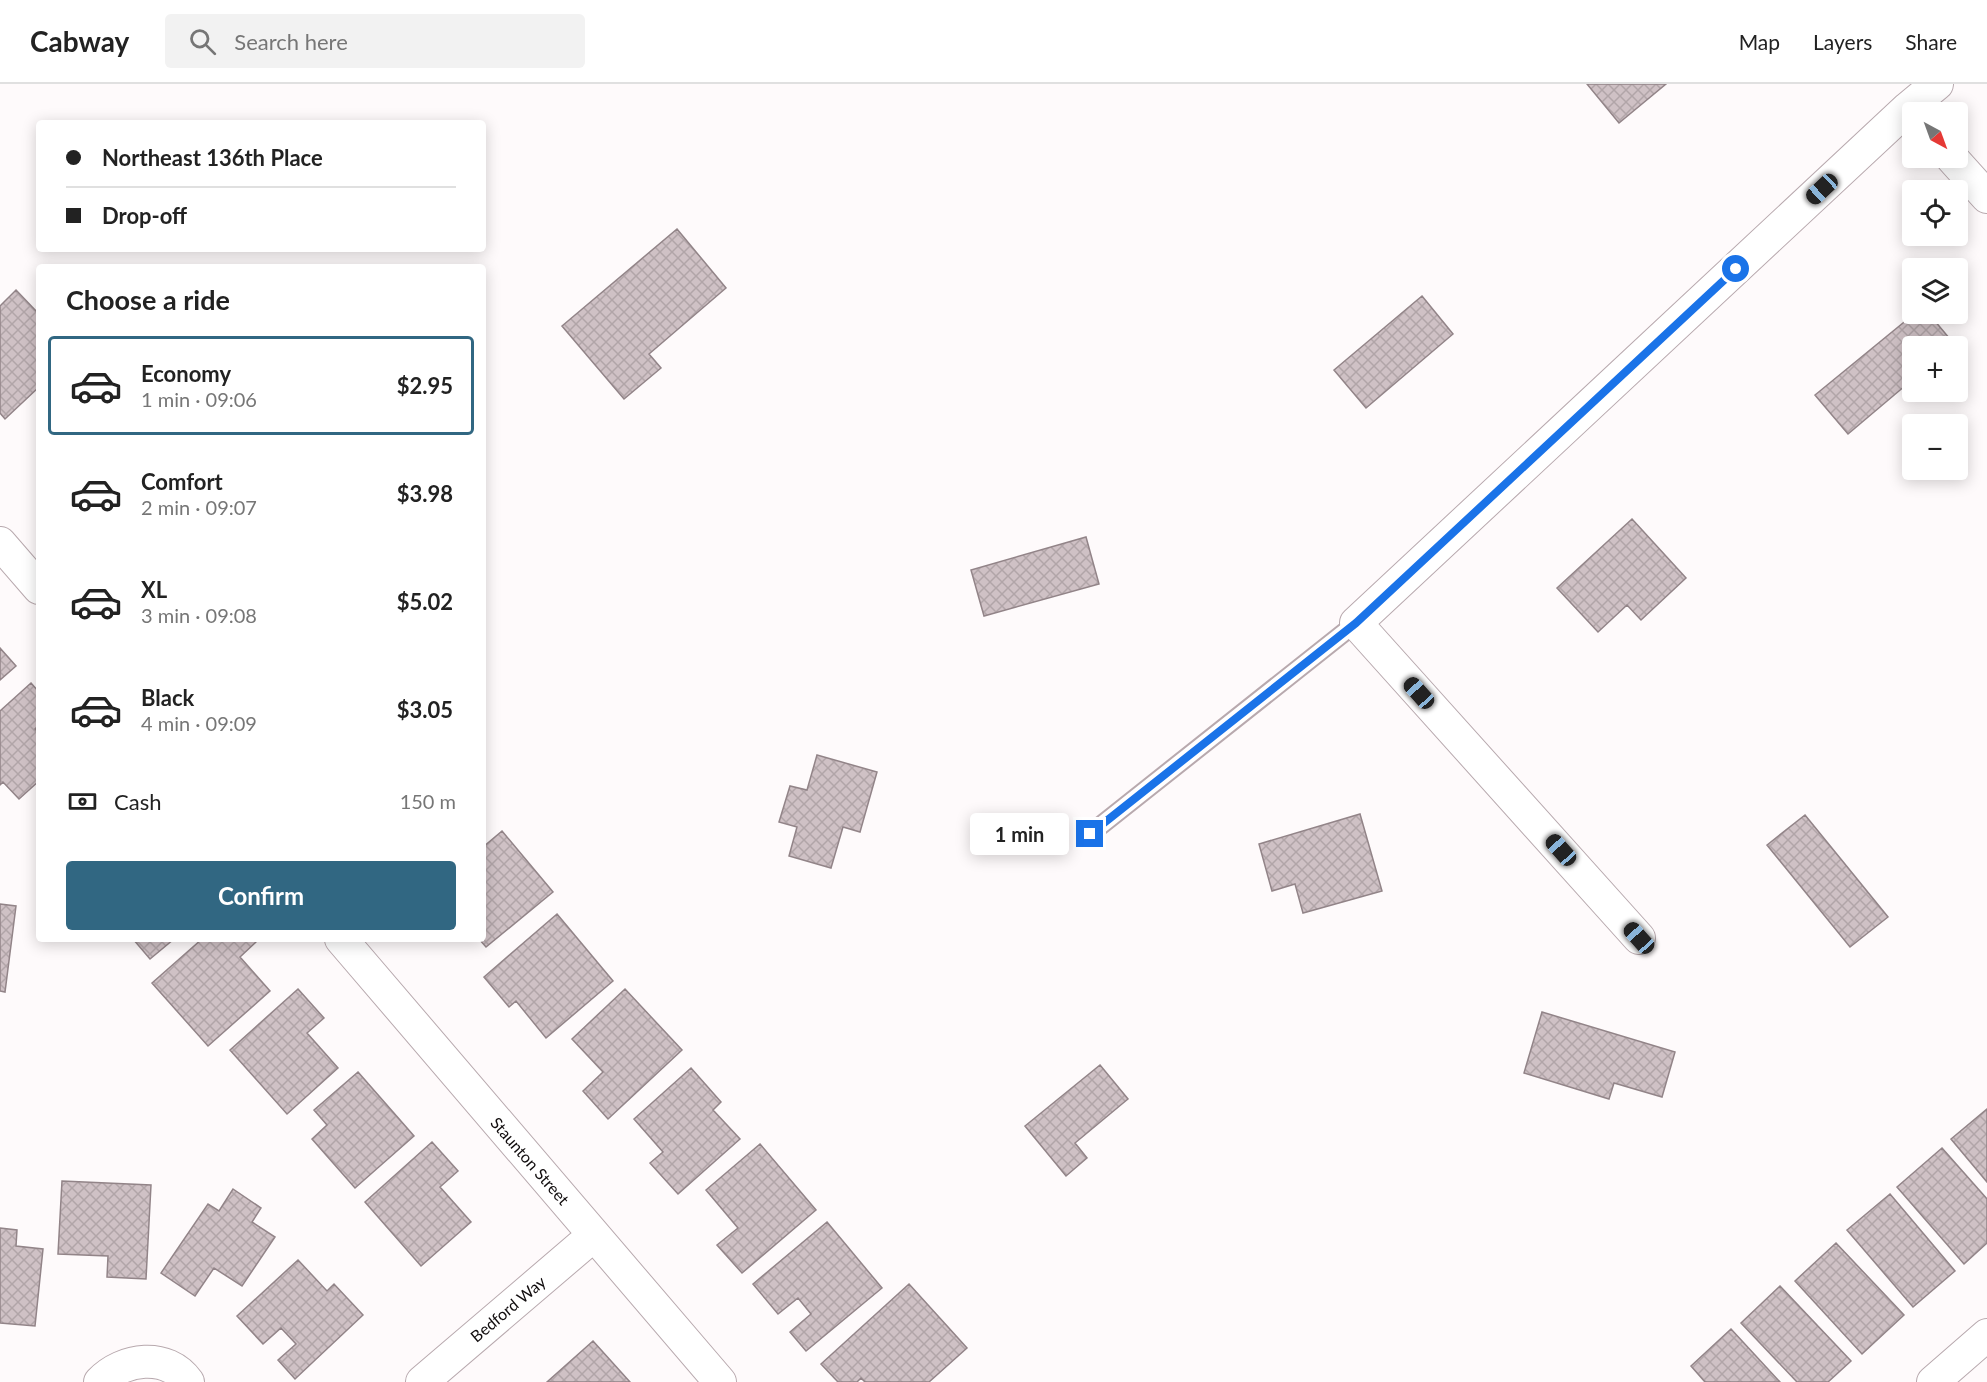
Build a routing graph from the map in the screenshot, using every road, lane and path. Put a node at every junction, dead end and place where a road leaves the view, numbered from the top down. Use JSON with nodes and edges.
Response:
{"nodes":[{"id":1,"x":1937,"y":84,"type":"edge"},
{"id":2,"x":1919,"y":102,"type":"edge"},
{"id":3,"x":1902,"y":118,"type":"edge"},
{"id":4,"x":1961,"y":168,"type":"edge"},
{"id":5,"x":1987,"y":197,"type":"edge"},
{"id":6,"x":0,"y":543,"type":"edge"},
{"id":7,"x":36,"y":585,"type":"edge"},
{"id":8,"x":1356,"y":623,"type":"junction"},
{"id":9,"x":1090,"y":834,"type":"dead end"},
{"id":10,"x":1639,"y":938,"type":"dead end"},
{"id":11,"x":344,"y":942,"type":"edge"},
{"id":12,"x":594,"y":1235,"type":"junction"},
{"id":13,"x":1987,"y":1335,"type":"edge"},
{"id":14,"x":100,"y":1382,"type":"edge"},
{"id":15,"x":188,"y":1382,"type":"edge"},
{"id":16,"x":422,"y":1382,"type":"edge"},
{"id":17,"x":720,"y":1382,"type":"edge"},
{"id":18,"x":1933,"y":1382,"type":"edge"}],
"edges":[{"from":1,"to":2,"type":"street"},
{"from":3,"to":8,"type":"street"},
{"from":4,"to":5,"type":"street"},
{"from":6,"to":7,"type":"street"},
{"from":8,"to":9,"type":"lane"},
{"from":8,"to":10,"type":"street"},
{"from":11,"to":12,"type":"street","name":"Staunton Street"},
{"from":12,"to":16,"type":"street","name":"Bedford Way"},
{"from":12,"to":17,"type":"street","name":"Staunton Street"},
{"from":13,"to":18,"type":"street"},
{"from":14,"to":15,"type":"street"}]}
